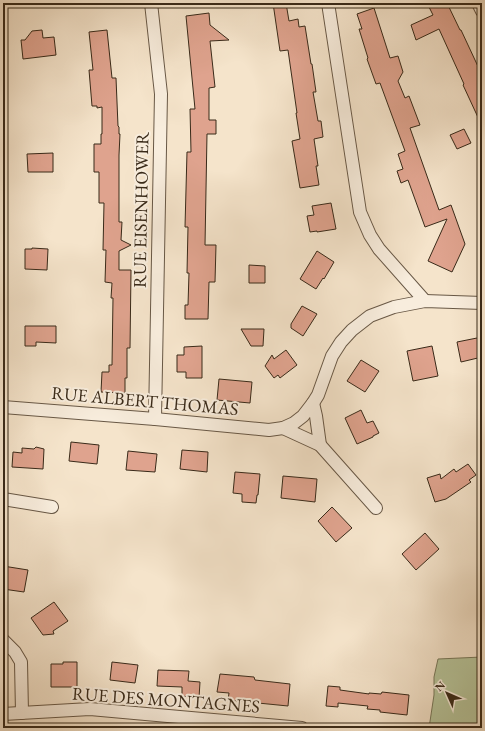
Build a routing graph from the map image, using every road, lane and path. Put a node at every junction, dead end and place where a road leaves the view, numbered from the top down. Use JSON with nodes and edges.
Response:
{"nodes":[{"id":1,"x":151,"y":3,"type":"edge"},
{"id":2,"x":328,"y":3,"type":"edge"},
{"id":3,"x":478,"y":3,"type":"edge"},
{"id":4,"x":482,"y":11,"type":"edge"},
{"id":5,"x":425,"y":301,"type":"junction"},
{"id":6,"x":482,"y":303,"type":"edge"},
{"id":7,"x":313,"y":403,"type":"junction"},
{"id":8,"x":3,"y":407,"type":"edge"},
{"id":9,"x":155,"y":419,"type":"junction"},
{"id":10,"x":283,"y":428,"type":"junction"},
{"id":11,"x":320,"y":446,"type":"junction"},
{"id":12,"x":3,"y":499,"type":"edge"},
{"id":13,"x":52,"y":507,"type":"dead end"},
{"id":14,"x":376,"y":508,"type":"dead end"},
{"id":15,"x":3,"y":640,"type":"edge"},
{"id":16,"x":22,"y":713,"type":"junction"},
{"id":17,"x":3,"y":714,"type":"edge"},
{"id":18,"x":302,"y":728,"type":"edge"}],
"edges":[{"from":1,"to":9,"type":"street","name":"RUE EISENHOWER"},
{"from":2,"to":5,"type":"street"},
{"from":3,"to":4,"type":"street"},
{"from":5,"to":6,"type":"street","name":"RUE ALBERT THOMAS"},
{"from":5,"to":7,"type":"street","name":"RUE ALBERT THOMAS"},
{"from":7,"to":10,"type":"street","name":"RUE ALBERT THOMAS"},
{"from":7,"to":11,"type":"street"},
{"from":8,"to":9,"type":"street","name":"RUE ALBERT THOMAS"},
{"from":9,"to":10,"type":"street","name":"RUE ALBERT THOMAS"},
{"from":10,"to":11,"type":"street"},
{"from":11,"to":14,"type":"street"},
{"from":12,"to":13,"type":"street"},
{"from":15,"to":16,"type":"street"},
{"from":16,"to":17,"type":"street","name":"RUE DES MONTAGNES"},
{"from":16,"to":18,"type":"street","name":"RUE DES MONTAGNES"}]}
